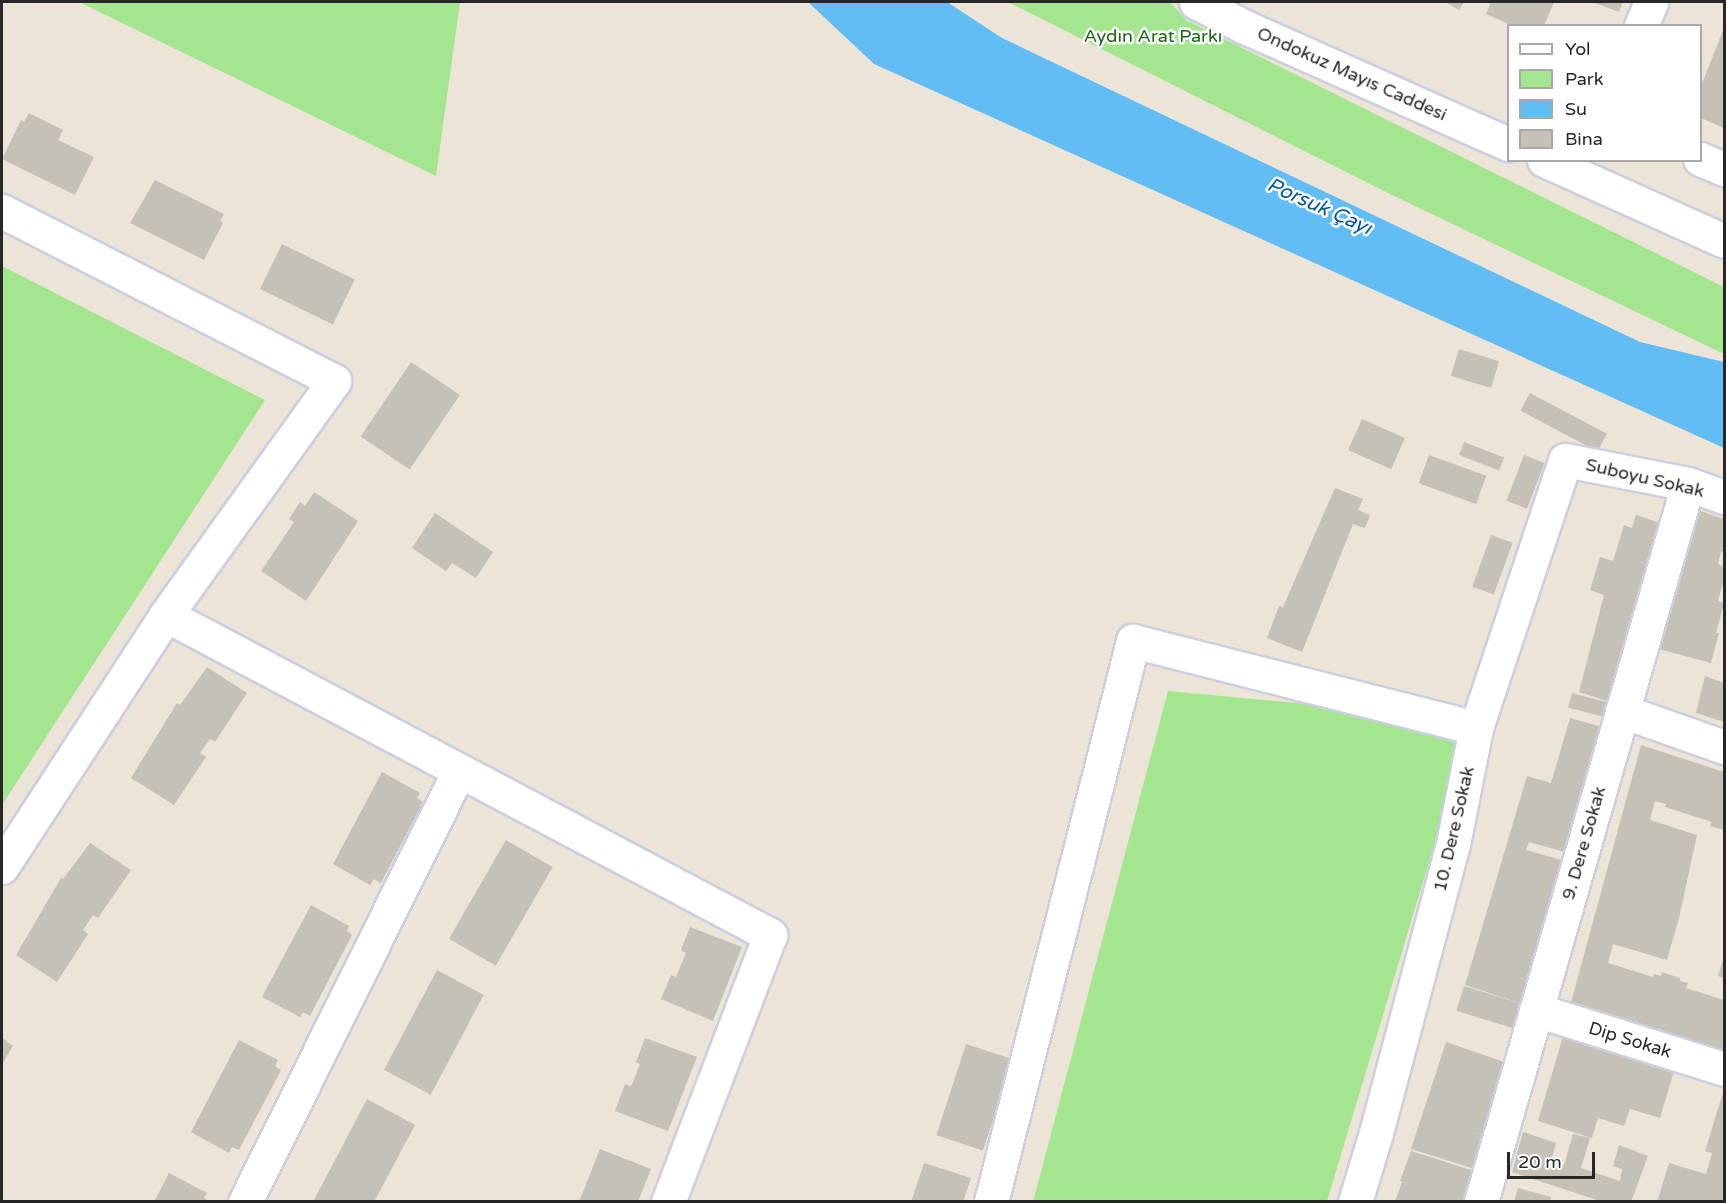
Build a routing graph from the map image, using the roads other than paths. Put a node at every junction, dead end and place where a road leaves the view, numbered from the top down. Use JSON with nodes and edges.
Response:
{"nodes":[{"id":1,"x":1196,"y":2,"type":"edge"},
{"id":2,"x":1651,"y":2,"type":"edge"},
{"id":3,"x":1642,"y":24,"type":"edge"},
{"id":4,"x":1507,"y":143,"type":"edge"},
{"id":5,"x":1702,"y":159,"type":"edge"},
{"id":6,"x":1548,"y":162,"type":"edge"},
{"id":7,"x":1725,"y":169,"type":"edge"},
{"id":8,"x":2,"y":212,"type":"edge"},
{"id":9,"x":1725,"y":241,"type":"edge"},
{"id":10,"x":1565,"y":460,"type":"joint"},
{"id":11,"x":1688,"y":484,"type":"junction"},
{"id":12,"x":1725,"y":497,"type":"edge"},
{"id":13,"x":166,"y":615,"type":"junction"},
{"id":14,"x":1622,"y":711,"type":"junction"},
{"id":15,"x":1476,"y":728,"type":"junction"},
{"id":16,"x":1725,"y":747,"type":"edge"},
{"id":17,"x":459,"y":770,"type":"junction"},
{"id":18,"x":2,"y":867,"type":"edge"},
{"id":19,"x":1536,"y":1010,"type":"junction"},
{"id":20,"x":1725,"y":1070,"type":"edge"},
{"id":21,"x":245,"y":1202,"type":"edge"},
{"id":22,"x":668,"y":1202,"type":"edge"},
{"id":23,"x":991,"y":1202,"type":"edge"},
{"id":24,"x":1354,"y":1202,"type":"edge"},
{"id":25,"x":1481,"y":1202,"type":"edge"}],
"edges":[{"from":1,"to":4,"type":"street","name":"Ondokuz Mayıs Caddesi"},
{"from":2,"to":3,"type":"street"},
{"from":5,"to":7,"type":"street"},
{"from":6,"to":9,"type":"street"},
{"from":8,"to":13,"type":"street"},
{"from":10,"to":11,"type":"street","name":"Suboyu Sokak"},
{"from":10,"to":15,"type":"street","name":"10. Dere Sokak"},
{"from":11,"to":12,"type":"street","name":"Suboyu Sokak"},
{"from":11,"to":14,"type":"street","name":"9. Dere Sokak"},
{"from":13,"to":17,"type":"street"},
{"from":13,"to":18,"type":"street"},
{"from":14,"to":16,"type":"street"},
{"from":14,"to":19,"type":"street","name":"9. Dere Sokak"},
{"from":15,"to":23,"type":"street"},
{"from":15,"to":24,"type":"street","name":"10. Dere Sokak"},
{"from":17,"to":21,"type":"street"},
{"from":17,"to":22,"type":"street"},
{"from":19,"to":20,"type":"street","name":"Dip Sokak"},
{"from":19,"to":25,"type":"street","name":"9. Dere Sokak"}]}
